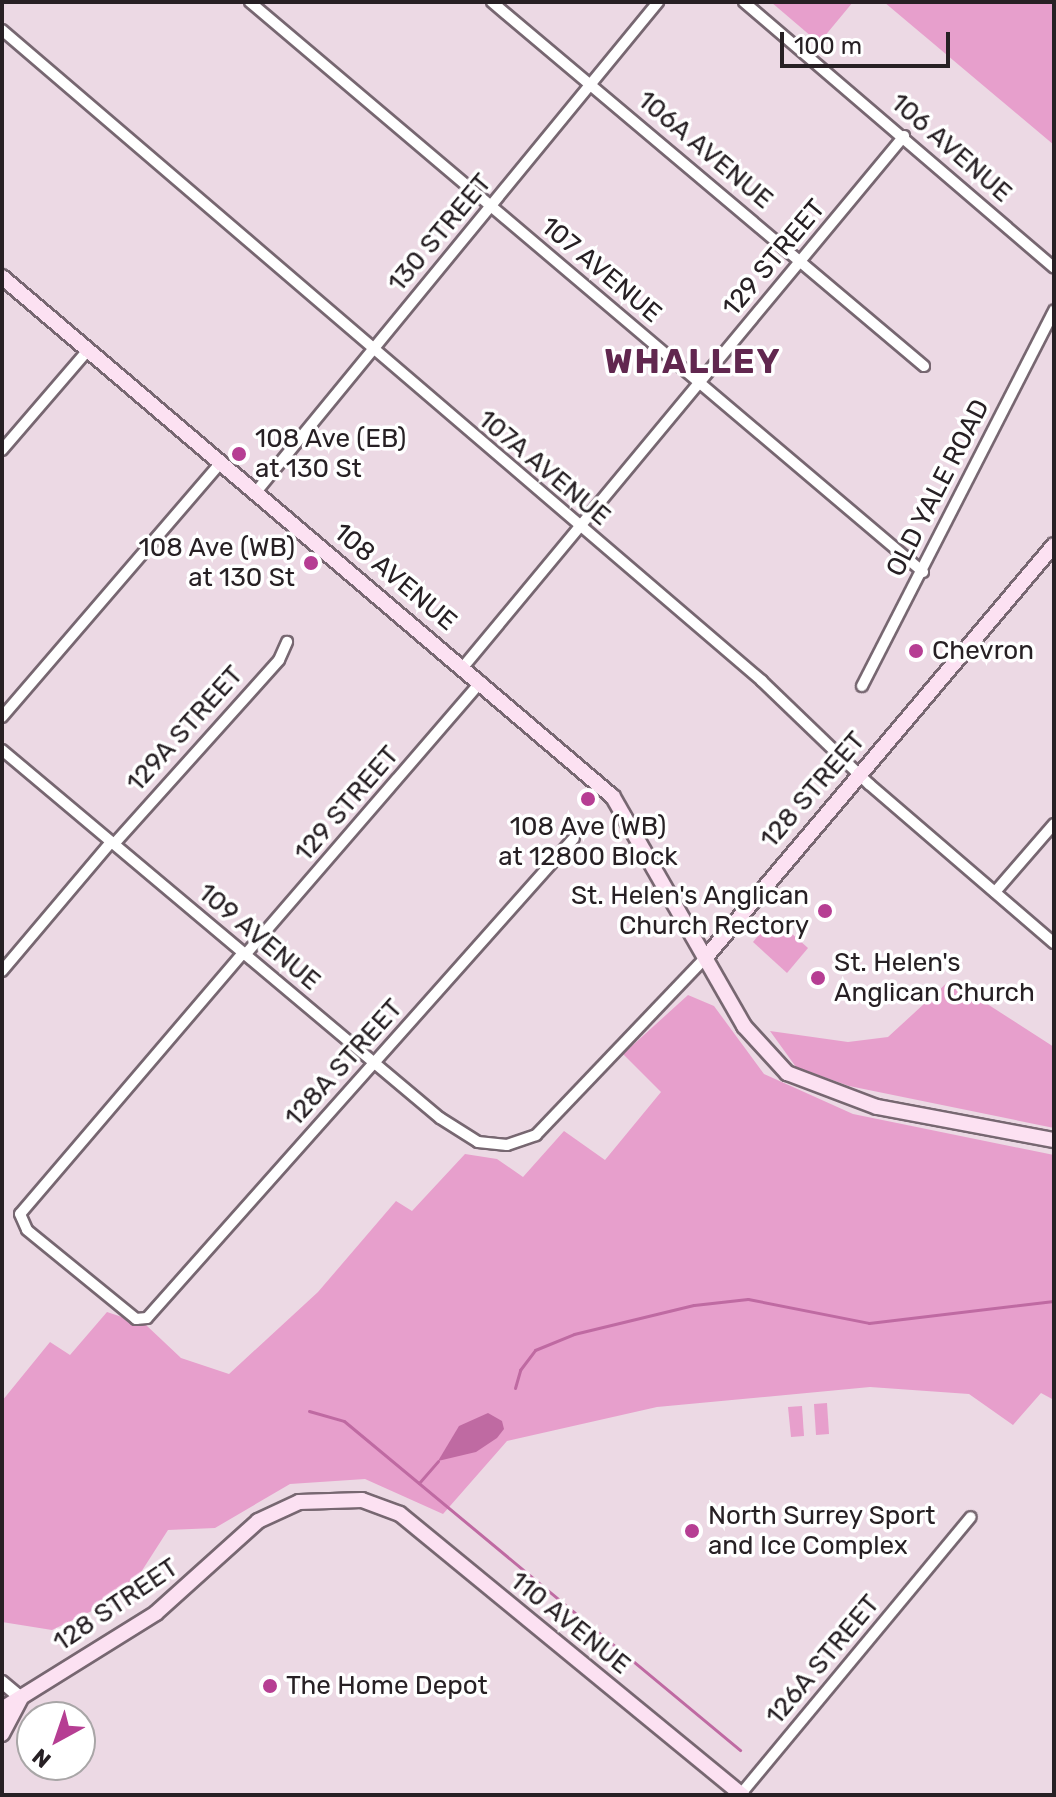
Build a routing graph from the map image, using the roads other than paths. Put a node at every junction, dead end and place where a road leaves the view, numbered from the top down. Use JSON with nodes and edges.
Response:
{"nodes":[{"id":1,"x":250,"y":2,"type":"edge"},
{"id":2,"x":492,"y":2,"type":"edge"},
{"id":3,"x":658,"y":2,"type":"edge"},
{"id":4,"x":744,"y":2,"type":"edge"},
{"id":5,"x":2,"y":30,"type":"edge"},
{"id":6,"x":592,"y":84,"type":"junction"},
{"id":7,"x":904,"y":136,"type":"junction"},
{"id":8,"x":491,"y":206,"type":"junction"},
{"id":9,"x":801,"y":260,"type":"junction"},
{"id":10,"x":1054,"y":268,"type":"edge"},
{"id":11,"x":2,"y":277,"type":"edge"},
{"id":12,"x":1054,"y":310,"type":"edge"},
{"id":13,"x":88,"y":350,"type":"junction"},
{"id":14,"x":372,"y":351,"type":"junction"},
{"id":15,"x":924,"y":366,"type":"dead end"},
{"id":16,"x":699,"y":382,"type":"junction"},
{"id":17,"x":2,"y":450,"type":"edge"},
{"id":18,"x":221,"y":462,"type":"junction"},
{"id":19,"x":256,"y":492,"type":"junction"},
{"id":20,"x":578,"y":526,"type":"junction"},
{"id":21,"x":1054,"y":545,"type":"edge"},
{"id":22,"x":923,"y":572,"type":"junction"},
{"id":23,"x":287,"y":642,"type":"dead end"},
{"id":24,"x":464,"y":666,"type":"junction"},
{"id":25,"x":481,"y":682,"type":"junction"},
{"id":26,"x":862,"y":686,"type":"dead end"},
{"id":27,"x":2,"y":717,"type":"edge"},
{"id":28,"x":2,"y":750,"type":"edge"},
{"id":29,"x":859,"y":773,"type":"junction"},
{"id":30,"x":1054,"y":824,"type":"edge"},
{"id":31,"x":574,"y":838,"type":"dead end"},
{"id":32,"x":113,"y":843,"type":"junction"},
{"id":33,"x":995,"y":892,"type":"junction"},
{"id":34,"x":1054,"y":943,"type":"edge"},
{"id":35,"x":244,"y":954,"type":"junction"},
{"id":36,"x":706,"y":957,"type":"junction"},
{"id":37,"x":2,"y":971,"type":"edge"},
{"id":38,"x":374,"y":1063,"type":"junction"},
{"id":39,"x":1054,"y":1140,"type":"edge"},
{"id":40,"x":494,"y":1145,"type":"joint"},
{"id":41,"x":147,"y":1318,"type":"joint"},
{"id":42,"x":362,"y":1500,"type":"joint"},
{"id":43,"x":971,"y":1517,"type":"dead end"},
{"id":44,"x":2,"y":1682,"type":"edge"},
{"id":45,"x":21,"y":1698,"type":"junction"},
{"id":46,"x":2,"y":1709,"type":"edge"},
{"id":47,"x":2,"y":1734,"type":"edge"},
{"id":48,"x":741,"y":1795,"type":"edge"}],
"edges":[{"from":1,"to":8,"type":"street","name":"107 AVENUE"},
{"from":2,"to":6,"type":"street","name":"106A AVENUE"},
{"from":3,"to":6,"type":"street","name":"130 STREET"},
{"from":4,"to":7,"type":"street","name":"106 AVENUE"},
{"from":5,"to":14,"type":"street","name":"107A AVENUE"},
{"from":6,"to":8,"type":"street","name":"130 STREET"},
{"from":6,"to":9,"type":"street","name":"106A AVENUE"},
{"from":7,"to":9,"type":"street","name":"129 STREET"},
{"from":7,"to":10,"type":"street","name":"106 AVENUE"},
{"from":8,"to":14,"type":"street","name":"130 STREET"},
{"from":8,"to":16,"type":"street","name":"107 AVENUE"},
{"from":9,"to":15,"type":"street","name":"106A AVENUE"},
{"from":9,"to":16,"type":"street","name":"129 STREET"},
{"from":11,"to":13,"type":"main road","name":"108 AVENUE"},
{"from":12,"to":22,"type":"street","name":"OLD YALE ROAD"},
{"from":13,"to":17,"type":"street"},
{"from":13,"to":18,"type":"main road","name":"108 AVENUE"},
{"from":14,"to":19,"type":"street","name":"130 STREET"},
{"from":14,"to":20,"type":"street","name":"107A AVENUE"},
{"from":16,"to":20,"type":"street","name":"129 STREET"},
{"from":16,"to":22,"type":"street","name":"107 AVENUE"},
{"from":18,"to":19,"type":"main road","name":"108 AVENUE"},
{"from":18,"to":27,"type":"street"},
{"from":19,"to":24,"type":"main road","name":"108 AVENUE"},
{"from":20,"to":24,"type":"street","name":"129 STREET"},
{"from":20,"to":29,"type":"street","name":"107A AVENUE"},
{"from":21,"to":29,"type":"main road","name":"128 STREET"},
{"from":22,"to":26,"type":"street","name":"OLD YALE ROAD"},
{"from":23,"to":32,"type":"street","name":"129A STREET"},
{"from":24,"to":25,"type":"main road","name":"108 AVENUE"},
{"from":25,"to":35,"type":"street","name":"129 STREET"},
{"from":25,"to":36,"type":"main road","name":"108 AVENUE"},
{"from":28,"to":32,"type":"street","name":"109 AVENUE"},
{"from":29,"to":33,"type":"street","name":"107A AVENUE"},
{"from":29,"to":36,"type":"main road","name":"128 STREET"},
{"from":30,"to":33,"type":"street"},
{"from":31,"to":38,"type":"street","name":"128A STREET"},
{"from":32,"to":35,"type":"street","name":"109 AVENUE"},
{"from":32,"to":37,"type":"street","name":"129A STREET"},
{"from":33,"to":34,"type":"street","name":"107A AVENUE"},
{"from":35,"to":38,"type":"street","name":"109 AVENUE"},
{"from":35,"to":41,"type":"street","name":"129 STREET"},
{"from":36,"to":39,"type":"main road"},
{"from":36,"to":40,"type":"street","name":"128 STREET"},
{"from":38,"to":40,"type":"street","name":"109 AVENUE"},
{"from":38,"to":41,"type":"street","name":"128A STREET"},
{"from":42,"to":45,"type":"main road","name":"128 STREET"},
{"from":42,"to":48,"type":"main road","name":"110 AVENUE"},
{"from":43,"to":48,"type":"street","name":"126A STREET"},
{"from":44,"to":45,"type":"street"},
{"from":45,"to":46,"type":"main road","name":"128 STREET"},
{"from":45,"to":47,"type":"main road","name":"128 STREET"}]}
